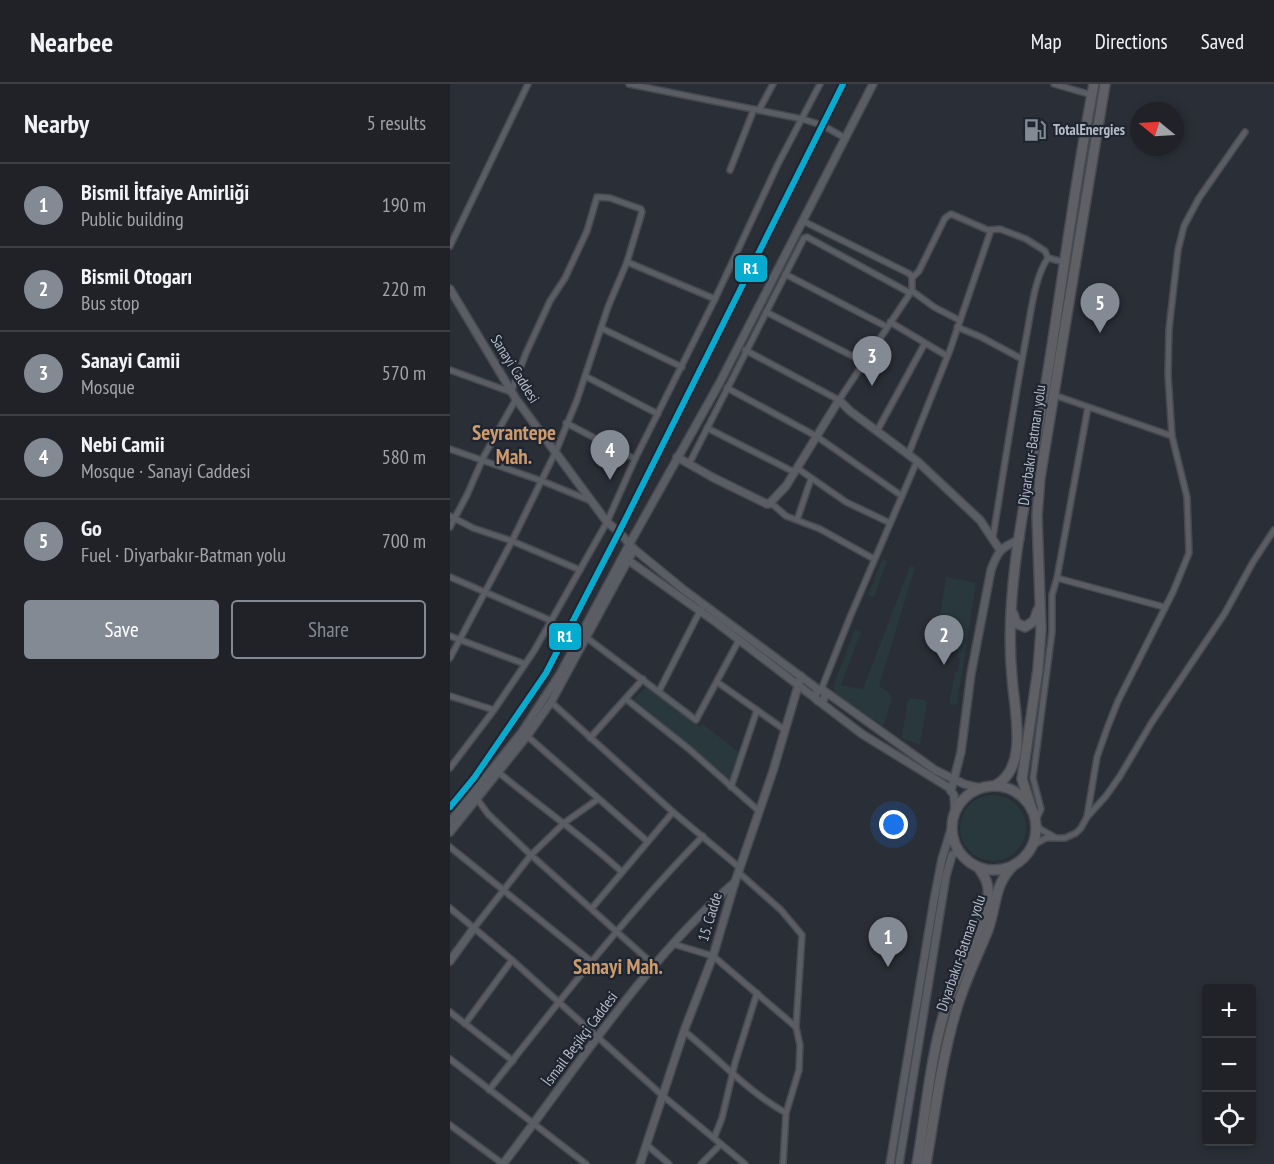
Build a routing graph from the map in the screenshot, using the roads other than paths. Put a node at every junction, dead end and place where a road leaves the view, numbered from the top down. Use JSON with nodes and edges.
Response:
{"nodes":[{"id":1,"x":528,"y":84,"type":"edge"},
{"id":2,"x":629,"y":84,"type":"edge"},
{"id":3,"x":773,"y":84,"type":"edge"},
{"id":4,"x":820,"y":84,"type":"edge"},
{"id":5,"x":873,"y":84,"type":"edge"},
{"id":6,"x":1054,"y":84,"type":"edge"},
{"id":7,"x":1094,"y":84,"type":"edge"},
{"id":8,"x":1105,"y":84,"type":"edge"},
{"id":9,"x":1092,"y":95,"type":"junction"},
{"id":10,"x":757,"y":110,"type":"junction"},
{"id":11,"x":802,"y":119,"type":"junction"},
{"id":12,"x":1245,"y":132,"type":"dead end"},
{"id":13,"x":845,"y":138,"type":"junction"},
{"id":14,"x":730,"y":170,"type":"dead end"},
{"id":15,"x":802,"y":221,"type":"junction"},
{"id":16,"x":991,"y":230,"type":"junction"},
{"id":17,"x":450,"y":246,"type":"edge"},
{"id":18,"x":1048,"y":258,"type":"junction"},
{"id":19,"x":627,"y":262,"type":"junction"},
{"id":20,"x":1064,"y":262,"type":"junction"},
{"id":21,"x":785,"y":274,"type":"junction"},
{"id":22,"x":912,"y":278,"type":"junction"},
{"id":23,"x":451,"y":292,"type":"edge"},
{"id":24,"x":911,"y":292,"type":"junction"},
{"id":25,"x":715,"y":299,"type":"junction"},
{"id":26,"x":766,"y":312,"type":"junction"},
{"id":27,"x":959,"y":320,"type":"junction"},
{"id":28,"x":889,"y":325,"type":"junction"},
{"id":29,"x":957,"y":327,"type":"junction"},
{"id":30,"x":601,"y":328,"type":"junction"},
{"id":31,"x":925,"y":343,"type":"junction"},
{"id":32,"x":739,"y":346,"type":"junction"},
{"id":33,"x":746,"y":351,"type":"junction"},
{"id":34,"x":947,"y":356,"type":"junction"},
{"id":35,"x":1022,"y":359,"type":"junction"},
{"id":36,"x":864,"y":362,"type":"junction"},
{"id":37,"x":682,"y":367,"type":"junction"},
{"id":38,"x":450,"y":370,"type":"edge"},
{"id":39,"x":585,"y":376,"type":"junction"},
{"id":40,"x":727,"y":388,"type":"junction"},
{"id":41,"x":513,"y":395,"type":"junction"},
{"id":42,"x":1054,"y":395,"type":"junction"},
{"id":43,"x":839,"y":400,"type":"junction"},
{"id":44,"x":1088,"y":406,"type":"junction"},
{"id":45,"x":658,"y":414,"type":"junction"},
{"id":46,"x":566,"y":423,"type":"junction"},
{"id":47,"x":707,"y":428,"type":"junction"},
{"id":48,"x":877,"y":431,"type":"junction"},
{"id":49,"x":816,"y":436,"type":"junction"},
{"id":50,"x":1172,"y":436,"type":"junction"},
{"id":51,"x":450,"y":449,"type":"edge"},
{"id":52,"x":556,"y":451,"type":"junction"},
{"id":53,"x":909,"y":455,"type":"junction"},
{"id":54,"x":677,"y":457,"type":"junction"},
{"id":55,"x":635,"y":459,"type":"junction"},
{"id":56,"x":483,"y":460,"type":"junction"},
{"id":57,"x":917,"y":461,"type":"junction"},
{"id":58,"x":689,"y":464,"type":"junction"},
{"id":59,"x":796,"y":470,"type":"junction"},
{"id":60,"x":811,"y":479,"type":"junction"},
{"id":61,"x":542,"y":481,"type":"junction"},
{"id":62,"x":902,"y":496,"type":"junction"},
{"id":63,"x":593,"y":501,"type":"junction"},
{"id":64,"x":771,"y":503,"type":"junction"},
{"id":65,"x":453,"y":518,"type":"edge"},
{"id":66,"x":797,"y":520,"type":"junction"},
{"id":67,"x":607,"y":522,"type":"junction"},
{"id":68,"x":890,"y":523,"type":"junction"},
{"id":69,"x":450,"y":527,"type":"edge"},
{"id":70,"x":1274,"y":530,"type":"edge"},
{"id":71,"x":993,"y":537,"type":"junction"},
{"id":72,"x":1020,"y":539,"type":"junction"},
{"id":73,"x":512,"y":541,"type":"junction"},
{"id":74,"x":632,"y":546,"type":"junction"},
{"id":75,"x":1000,"y":550,"type":"junction"},
{"id":76,"x":625,"y":558,"type":"junction"},
{"id":77,"x":874,"y":559,"type":"junction"},
{"id":78,"x":580,"y":570,"type":"junction"},
{"id":79,"x":450,"y":577,"type":"edge"},
{"id":80,"x":1057,"y":578,"type":"junction"},
{"id":81,"x":485,"y":592,"type":"junction"},
{"id":82,"x":1040,"y":598,"type":"junction"},
{"id":83,"x":1012,"y":605,"type":"junction"},
{"id":84,"x":701,"y":608,"type":"junction"},
{"id":85,"x":1164,"y":608,"type":"junction"},
{"id":86,"x":552,"y":621,"type":"junction"},
{"id":87,"x":450,"y":636,"type":"edge"},
{"id":88,"x":588,"y":638,"type":"junction"},
{"id":89,"x":460,"y":640,"type":"junction"},
{"id":90,"x":739,"y":640,"type":"junction"},
{"id":91,"x":450,"y":658,"type":"edge"},
{"id":92,"x":525,"y":664,"type":"junction"},
{"id":93,"x":801,"y":676,"type":"junction"},
{"id":94,"x":643,"y":679,"type":"junction"},
{"id":95,"x":717,"y":682,"type":"junction"},
{"id":96,"x":798,"y":685,"type":"junction"},
{"id":97,"x":659,"y":691,"type":"junction"},
{"id":98,"x":822,"y":691,"type":"junction"},
{"id":99,"x":450,"y":696,"type":"edge"},
{"id":100,"x":626,"y":699,"type":"junction"},
{"id":101,"x":817,"y":700,"type":"junction"},
{"id":102,"x":551,"y":702,"type":"junction"},
{"id":103,"x":494,"y":710,"type":"junction"},
{"id":104,"x":757,"y":710,"type":"junction"},
{"id":105,"x":784,"y":730,"type":"junction"},
{"id":106,"x":525,"y":734,"type":"junction"},
{"id":107,"x":590,"y":738,"type":"junction"},
{"id":108,"x":451,"y":764,"type":"edge"},
{"id":109,"x":498,"y":772,"type":"junction"},
{"id":110,"x":955,"y":780,"type":"junction"},
{"id":111,"x":994,"y":786,"type":"junction"},
{"id":112,"x":731,"y":787,"type":"junction"},
{"id":113,"x":981,"y":788,"type":"junction"},
{"id":114,"x":951,"y":791,"type":"junction"},
{"id":115,"x":477,"y":799,"type":"junction"},
{"id":116,"x":598,"y":799,"type":"junction"},
{"id":117,"x":1032,"y":810,"type":"junction"},
{"id":118,"x":759,"y":811,"type":"junction"},
{"id":119,"x":673,"y":812,"type":"junction"},
{"id":120,"x":955,"y":813,"type":"junction"},
{"id":121,"x":1087,"y":817,"type":"junction"},
{"id":122,"x":450,"y":822,"type":"edge"},
{"id":123,"x":1035,"y":822,"type":"junction"},
{"id":124,"x":564,"y":823,"type":"junction"},
{"id":125,"x":952,"y":826,"type":"junction"},
{"id":126,"x":450,"y":832,"type":"edge"},
{"id":127,"x":703,"y":836,"type":"junction"},
{"id":128,"x":1056,"y":838,"type":"junction"},
{"id":129,"x":647,"y":841,"type":"junction"},
{"id":130,"x":1032,"y":846,"type":"junction"},
{"id":131,"x":450,"y":847,"type":"edge"},
{"id":132,"x":959,"y":851,"type":"junction"},
{"id":133,"x":531,"y":855,"type":"junction"},
{"id":134,"x":1015,"y":864,"type":"junction"},
{"id":135,"x":978,"y":867,"type":"junction"},
{"id":136,"x":739,"y":870,"type":"junction"},
{"id":137,"x":622,"y":872,"type":"junction"},
{"id":138,"x":735,"y":882,"type":"junction"},
{"id":139,"x":504,"y":889,"type":"junction"},
{"id":140,"x":450,"y":908,"type":"edge"},
{"id":141,"x":592,"y":908,"type":"junction"},
{"id":142,"x":474,"y":928,"type":"junction"},
{"id":143,"x":616,"y":930,"type":"junction"},
{"id":144,"x":673,"y":944,"type":"junction"},
{"id":145,"x":713,"y":956,"type":"junction"},
{"id":146,"x":512,"y":960,"type":"junction"},
{"id":147,"x":450,"y":961,"type":"edge"},
{"id":148,"x":591,"y":961,"type":"junction"},
{"id":149,"x":655,"y":966,"type":"junction"},
{"id":150,"x":757,"y":993,"type":"junction"},
{"id":151,"x":558,"y":1002,"type":"junction"},
{"id":152,"x":450,"y":1012,"type":"edge"},
{"id":153,"x":465,"y":1023,"type":"junction"},
{"id":154,"x":796,"y":1027,"type":"junction"},
{"id":155,"x":684,"y":1031,"type":"junction"},
{"id":156,"x":598,"y":1037,"type":"junction"},
{"id":157,"x":450,"y":1059,"type":"edge"},
{"id":158,"x":513,"y":1061,"type":"junction"},
{"id":159,"x":733,"y":1073,"type":"junction"},
{"id":160,"x":489,"y":1090,"type":"junction"},
{"id":161,"x":663,"y":1096,"type":"junction"},
{"id":162,"x":786,"y":1113,"type":"junction"},
{"id":163,"x":533,"y":1124,"type":"junction"},
{"id":164,"x":450,"y":1125,"type":"edge"},
{"id":165,"x":714,"y":1138,"type":"junction"},
{"id":166,"x":721,"y":1144,"type":"junction"},
{"id":167,"x":647,"y":1145,"type":"junction"},
{"id":168,"x":503,"y":1164,"type":"edge"},
{"id":169,"x":586,"y":1164,"type":"edge"},
{"id":170,"x":640,"y":1164,"type":"edge"},
{"id":171,"x":669,"y":1164,"type":"edge"},
{"id":172,"x":701,"y":1164,"type":"edge"},
{"id":173,"x":745,"y":1164,"type":"edge"},
{"id":174,"x":783,"y":1164,"type":"edge"},
{"id":175,"x":890,"y":1164,"type":"edge"},
{"id":176,"x":899,"y":1164,"type":"edge"},
{"id":177,"x":917,"y":1164,"type":"edge"},
{"id":178,"x":926,"y":1164,"type":"edge"}],
"edges":[{"from":1,"to":17,"type":"street"},
{"from":2,"to":10,"type":"street"},
{"from":3,"to":10,"type":"street"},
{"from":4,"to":11,"type":"street"},
{"from":5,"to":13,"type":"street"},
{"from":6,"to":9,"type":"street"},
{"from":7,"to":9,"type":"highway","name":"Diyarbakır-Batman yolu"},
{"from":8,"to":42,"type":"highway","name":"Diyarbakır-Batman yolu"},
{"from":9,"to":20,"type":"highway","name":"Diyarbakır-Batman yolu"},
{"from":10,"to":11,"type":"street"},
{"from":10,"to":14,"type":"street"},
{"from":11,"to":13,"type":"street"},
{"from":11,"to":25,"type":"street"},
{"from":12,"to":50,"type":"street"},
{"from":13,"to":15,"type":"street"},
{"from":15,"to":22,"type":"street"},
{"from":15,"to":32,"type":"street"},
{"from":16,"to":18,"type":"street"},
{"from":16,"to":22,"type":"street"},
{"from":16,"to":27,"type":"street"},
{"from":18,"to":20,"type":"street"},
{"from":18,"to":35,"type":"street"},
{"from":19,"to":25,"type":"street"},
{"from":19,"to":30,"type":"street"},
{"from":19,"to":41,"type":"street"},
{"from":20,"to":72,"type":"highway","name":"Diyarbakır-Batman yolu"},
{"from":21,"to":24,"type":"street"},
{"from":21,"to":26,"type":"street"},
{"from":21,"to":28,"type":"street"},
{"from":22,"to":24,"type":"street"},
{"from":23,"to":41,"type":"street","name":"Sanayi Caddesi"},
{"from":24,"to":27,"type":"street"},
{"from":24,"to":28,"type":"street"},
{"from":25,"to":37,"type":"street"},
{"from":26,"to":33,"type":"street"},
{"from":26,"to":36,"type":"street"},
{"from":27,"to":29,"type":"street"},
{"from":28,"to":31,"type":"street"},
{"from":28,"to":36,"type":"street"},
{"from":29,"to":34,"type":"street"},
{"from":29,"to":35,"type":"street"},
{"from":30,"to":37,"type":"street"},
{"from":30,"to":39,"type":"street"},
{"from":31,"to":34,"type":"street"},
{"from":31,"to":48,"type":"street"},
{"from":32,"to":33,"type":"street"},
{"from":32,"to":54,"type":"street"},
{"from":33,"to":40,"type":"street"},
{"from":33,"to":43,"type":"street"},
{"from":34,"to":53,"type":"street"},
{"from":35,"to":71,"type":"street"},
{"from":36,"to":43,"type":"street"},
{"from":37,"to":45,"type":"street"},
{"from":38,"to":41,"type":"street"},
{"from":39,"to":45,"type":"street"},
{"from":39,"to":46,"type":"street"},
{"from":40,"to":47,"type":"street"},
{"from":40,"to":49,"type":"street"},
{"from":41,"to":52,"type":"street","name":"Sanayi Caddesi"},
{"from":41,"to":56,"type":"street"},
{"from":42,"to":44,"type":"street"},
{"from":42,"to":82,"type":"highway","name":"Diyarbakır-Batman yolu"},
{"from":43,"to":48,"type":"street"},
{"from":43,"to":49,"type":"street"},
{"from":44,"to":50,"type":"street"},
{"from":44,"to":80,"type":"street"},
{"from":45,"to":55,"type":"street"},
{"from":46,"to":52,"type":"street"},
{"from":46,"to":55,"type":"street"},
{"from":47,"to":58,"type":"street"},
{"from":47,"to":59,"type":"street"},
{"from":48,"to":53,"type":"street"},
{"from":49,"to":59,"type":"street"},
{"from":49,"to":62,"type":"street"},
{"from":50,"to":85,"type":"street"},
{"from":51,"to":56,"type":"street"},
{"from":52,"to":61,"type":"street"},
{"from":52,"to":63,"type":"street","name":"Sanayi Caddesi"},
{"from":53,"to":57,"type":"street"},
{"from":54,"to":58,"type":"street"},
{"from":54,"to":74,"type":"street"},
{"from":55,"to":67,"type":"street"},
{"from":56,"to":61,"type":"street"},
{"from":56,"to":65,"type":"street"},
{"from":57,"to":62,"type":"street"},
{"from":57,"to":71,"type":"street"},
{"from":58,"to":64,"type":"street"},
{"from":59,"to":60,"type":"street"},
{"from":59,"to":64,"type":"street"},
{"from":60,"to":66,"type":"street"},
{"from":60,"to":68,"type":"street"},
{"from":61,"to":63,"type":"street"},
{"from":61,"to":73,"type":"street"},
{"from":62,"to":68,"type":"street"},
{"from":63,"to":67,"type":"street","name":"Sanayi Caddesi"},
{"from":64,"to":66,"type":"street"},
{"from":65,"to":69,"type":"street"},
{"from":65,"to":73,"type":"street"},
{"from":66,"to":77,"type":"street"},
{"from":67,"to":74,"type":"street","name":"Sanayi Caddesi"},
{"from":67,"to":78,"type":"street"},
{"from":68,"to":77,"type":"street"},
{"from":70,"to":121,"type":"street"},
{"from":71,"to":75,"type":"street"},
{"from":72,"to":75,"type":"street"},
{"from":72,"to":83,"type":"highway","name":"Diyarbakır-Batman yolu"},
{"from":73,"to":78,"type":"street"},
{"from":73,"to":81,"type":"street"},
{"from":74,"to":76,"type":"street"},
{"from":74,"to":84,"type":"street","name":"Sanayi Caddesi"},
{"from":75,"to":110,"type":"street"},
{"from":76,"to":84,"type":"street"},
{"from":76,"to":88,"type":"street"},
{"from":76,"to":106,"type":"street"},
{"from":77,"to":98,"type":"street"},
{"from":78,"to":86,"type":"street"},
{"from":79,"to":81,"type":"street"},
{"from":80,"to":85,"type":"street"},
{"from":80,"to":123,"type":"street"},
{"from":81,"to":86,"type":"street"},
{"from":81,"to":89,"type":"street"},
{"from":82,"to":83,"type":"highway"},
{"from":82,"to":117,"type":"highway","name":"Diyarbakır-Batman yolu"},
{"from":83,"to":111,"type":"highway","name":"Diyarbakır-Batman yolu"},
{"from":84,"to":90,"type":"street"},
{"from":84,"to":93,"type":"street"},
{"from":84,"to":97,"type":"street"},
{"from":85,"to":121,"type":"street"},
{"from":86,"to":92,"type":"street"},
{"from":87,"to":89,"type":"street"},
{"from":88,"to":94,"type":"street"},
{"from":88,"to":102,"type":"street"},
{"from":89,"to":91,"type":"street"},
{"from":89,"to":92,"type":"street"},
{"from":90,"to":95,"type":"street"},
{"from":90,"to":96,"type":"street"},
{"from":92,"to":103,"type":"street"},
{"from":93,"to":96,"type":"street","name":"15. Cadde"},
{"from":93,"to":98,"type":"street"},
{"from":94,"to":97,"type":"street"},
{"from":94,"to":100,"type":"street"},
{"from":95,"to":97,"type":"street"},
{"from":95,"to":104,"type":"street"},
{"from":96,"to":101,"type":"street"},
{"from":96,"to":105,"type":"street","name":"15. Cadde"},
{"from":98,"to":101,"type":"street"},
{"from":98,"to":110,"type":"street"},
{"from":99,"to":103,"type":"street"},
{"from":100,"to":107,"type":"street"},
{"from":100,"to":112,"type":"street"},
{"from":101,"to":114,"type":"street"},
{"from":102,"to":106,"type":"street"},
{"from":102,"to":107,"type":"street"},
{"from":103,"to":108,"type":"street"},
{"from":104,"to":105,"type":"street"},
{"from":104,"to":112,"type":"street"},
{"from":105,"to":118,"type":"street","name":"15. Cadde"},
{"from":106,"to":109,"type":"street"},
{"from":106,"to":116,"type":"street"},
{"from":106,"to":122,"type":"street"},
{"from":107,"to":119,"type":"street"},
{"from":109,"to":115,"type":"street"},
{"from":109,"to":124,"type":"street"},
{"from":110,"to":113,"type":"street"},
{"from":110,"to":114,"type":"street"},
{"from":111,"to":113,"type":"highway"},
{"from":111,"to":117,"type":"highway"},
{"from":112,"to":118,"type":"street"},
{"from":113,"to":120,"type":"highway"},
{"from":114,"to":120,"type":"street"},
{"from":115,"to":126,"type":"street"},
{"from":115,"to":133,"type":"street"},
{"from":116,"to":124,"type":"street"},
{"from":116,"to":129,"type":"street"},
{"from":117,"to":123,"type":"highway"},
{"from":118,"to":136,"type":"street","name":"15. Cadde"},
{"from":119,"to":127,"type":"street"},
{"from":119,"to":129,"type":"street"},
{"from":120,"to":125,"type":"highway"},
{"from":121,"to":128,"type":"street"},
{"from":123,"to":128,"type":"street"},
{"from":123,"to":130,"type":"highway"},
{"from":124,"to":133,"type":"street"},
{"from":124,"to":137,"type":"street"},
{"from":125,"to":132,"type":"highway"},
{"from":125,"to":175,"type":"street"},
{"from":127,"to":136,"type":"street"},
{"from":127,"to":143,"type":"street"},
{"from":128,"to":130,"type":"street"},
{"from":129,"to":137,"type":"street"},
{"from":130,"to":134,"type":"highway"},
{"from":131,"to":139,"type":"street"},
{"from":132,"to":135,"type":"highway"},
{"from":132,"to":176,"type":"street"},
{"from":133,"to":139,"type":"street"},
{"from":133,"to":141,"type":"street"},
{"from":134,"to":135,"type":"highway"},
{"from":134,"to":178,"type":"highway","name":"Diyarbakır-Batman yolu"},
{"from":135,"to":177,"type":"highway","name":"Diyarbakır-Batman yolu"},
{"from":136,"to":138,"type":"street","name":"15. Cadde"},
{"from":136,"to":154,"type":"street"},
{"from":137,"to":141,"type":"street"},
{"from":138,"to":144,"type":"street","name":"İsmail Beşikçi Caddesi"},
{"from":138,"to":145,"type":"street","name":"15. Cadde"},
{"from":139,"to":142,"type":"street"},
{"from":139,"to":148,"type":"street"},
{"from":140,"to":142,"type":"street"},
{"from":141,"to":143,"type":"street"},
{"from":142,"to":146,"type":"street"},
{"from":142,"to":147,"type":"street"},
{"from":143,"to":148,"type":"street"},
{"from":143,"to":149,"type":"street"},
{"from":144,"to":145,"type":"street"},
{"from":144,"to":149,"type":"street","name":"İsmail Beşikçi Caddesi"},
{"from":145,"to":150,"type":"street"},
{"from":145,"to":155,"type":"street","name":"15. Cadde"},
{"from":146,"to":151,"type":"street"},
{"from":146,"to":153,"type":"street"},
{"from":148,"to":151,"type":"street"},
{"from":149,"to":156,"type":"street","name":"İsmail Beşikçi Caddesi"},
{"from":150,"to":154,"type":"street"},
{"from":150,"to":159,"type":"street"},
{"from":151,"to":156,"type":"street"},
{"from":151,"to":158,"type":"street"},
{"from":152,"to":153,"type":"street"},
{"from":153,"to":158,"type":"street"},
{"from":154,"to":162,"type":"street"},
{"from":155,"to":159,"type":"street"},
{"from":155,"to":161,"type":"street","name":"15. Cadde"},
{"from":156,"to":161,"type":"street"},
{"from":156,"to":163,"type":"street","name":"İsmail Beşikçi Caddesi"},
{"from":157,"to":160,"type":"street"},
{"from":158,"to":160,"type":"street"},
{"from":159,"to":162,"type":"street"},
{"from":159,"to":165,"type":"street"},
{"from":160,"to":163,"type":"street"},
{"from":161,"to":165,"type":"street"},
{"from":161,"to":167,"type":"street","name":"15. Cadde"},
{"from":162,"to":174,"type":"street"},
{"from":163,"to":168,"type":"street","name":"İsmail Beşikçi Caddesi"},
{"from":163,"to":169,"type":"street"},
{"from":164,"to":168,"type":"street"},
{"from":165,"to":166,"type":"street"},
{"from":166,"to":172,"type":"street"},
{"from":166,"to":173,"type":"street"},
{"from":167,"to":170,"type":"street","name":"15. Cadde"},
{"from":167,"to":171,"type":"street"}]}
